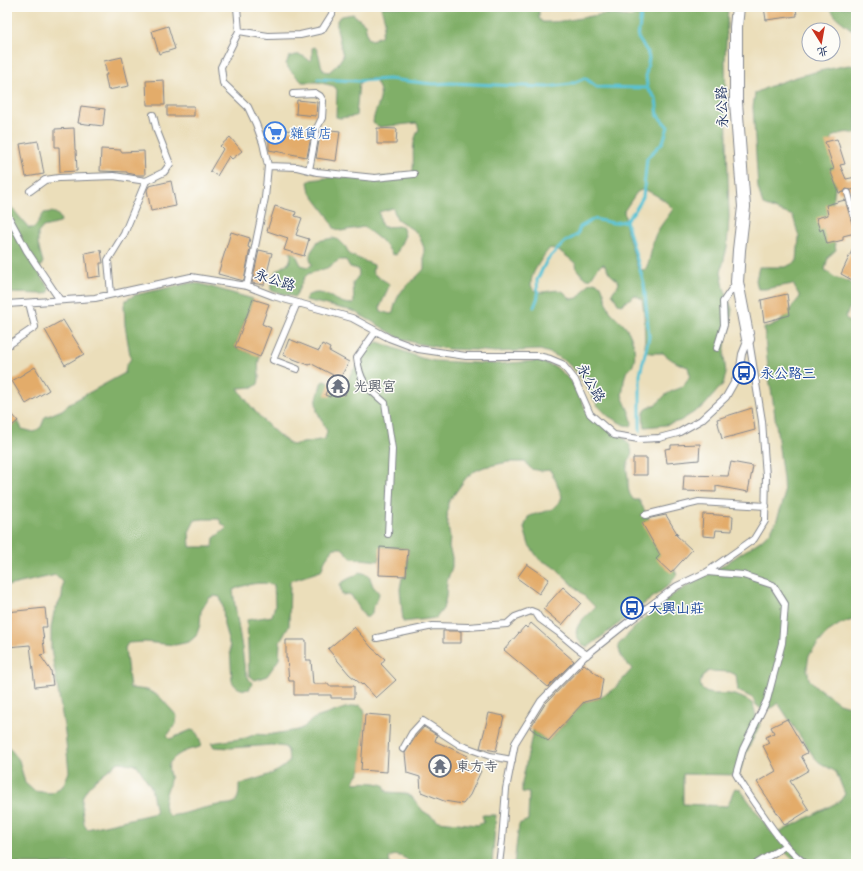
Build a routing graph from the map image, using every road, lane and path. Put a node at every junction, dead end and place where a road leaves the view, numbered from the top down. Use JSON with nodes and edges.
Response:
{"nodes":[{"id":1,"x":333,"y":7,"type":"edge"},
{"id":2,"x":738,"y":7,"type":"edge"},
{"id":3,"x":238,"y":9,"type":"edge"},
{"id":4,"x":239,"y":31,"type":"junction"},
{"id":5,"x":293,"y":94,"type":"dead end"},
{"id":6,"x":153,"y":115,"type":"dead end"},
{"id":7,"x":268,"y":166,"type":"junction"},
{"id":8,"x":310,"y":170,"type":"junction"},
{"id":9,"x":414,"y":174,"type":"dead end"},
{"id":10,"x":146,"y":181,"type":"junction"},
{"id":11,"x":30,"y":191,"type":"dead end"},
{"id":12,"x":848,"y":193,"type":"dead end"},
{"id":13,"x":7,"y":214,"type":"edge"},
{"id":14,"x":856,"y":223,"type":"edge"},
{"id":15,"x":737,"y":282,"type":"junction"},
{"id":16,"x":246,"y":286,"type":"junction"},
{"id":17,"x":111,"y":294,"type":"junction"},
{"id":18,"x":60,"y":300,"type":"junction"},
{"id":19,"x":29,"y":303,"type":"junction"},
{"id":20,"x":297,"y":303,"type":"junction"},
{"id":21,"x":7,"y":304,"type":"edge"},
{"id":22,"x":376,"y":331,"type":"junction"},
{"id":23,"x":748,"y":339,"type":"junction"},
{"id":24,"x":7,"y":346,"type":"edge"},
{"id":25,"x":717,"y":348,"type":"dead end"},
{"id":26,"x":297,"y":369,"type":"dead end"},
{"id":27,"x":766,"y":506,"type":"junction"},
{"id":28,"x":646,"y":515,"type":"dead end"},
{"id":29,"x":388,"y":534,"type":"dead end"},
{"id":30,"x":707,"y":572,"type":"junction"},
{"id":31,"x":377,"y":638,"type":"dead end"},
{"id":32,"x":588,"y":655,"type":"junction"},
{"id":33,"x":403,"y":749,"type":"dead end"},
{"id":34,"x":512,"y":760,"type":"junction"},
{"id":35,"x":786,"y":846,"type":"junction"},
{"id":36,"x":499,"y":864,"type":"edge"},
{"id":37,"x":756,"y":864,"type":"edge"},
{"id":38,"x":806,"y":864,"type":"edge"}],
"edges":[{"from":1,"to":4,"type":"lane"},
{"from":2,"to":15,"type":"street","name":"永公路"},
{"from":3,"to":4,"type":"lane"},
{"from":4,"to":7,"type":"lane"},
{"from":5,"to":8,"type":"lane"},
{"from":6,"to":10,"type":"lane"},
{"from":7,"to":8,"type":"lane"},
{"from":7,"to":16,"type":"lane"},
{"from":8,"to":9,"type":"lane"},
{"from":10,"to":11,"type":"lane"},
{"from":10,"to":17,"type":"lane"},
{"from":12,"to":14,"type":"lane"},
{"from":13,"to":18,"type":"lane"},
{"from":15,"to":23,"type":"street","name":"永公路"},
{"from":15,"to":25,"type":"lane"},
{"from":16,"to":17,"type":"lane","name":"永公路"},
{"from":16,"to":20,"type":"lane","name":"永公路"},
{"from":17,"to":18,"type":"lane","name":"永公路"},
{"from":18,"to":19,"type":"lane","name":"永公路"},
{"from":19,"to":21,"type":"lane","name":"永公路"},
{"from":19,"to":24,"type":"lane"},
{"from":20,"to":22,"type":"lane","name":"永公路"},
{"from":20,"to":26,"type":"lane"},
{"from":22,"to":23,"type":"lane","name":"永公路"},
{"from":22,"to":29,"type":"lane"},
{"from":23,"to":27,"type":"lane"},
{"from":27,"to":28,"type":"lane"},
{"from":27,"to":30,"type":"lane"},
{"from":30,"to":32,"type":"lane"},
{"from":30,"to":35,"type":"lane"},
{"from":31,"to":32,"type":"lane"},
{"from":32,"to":34,"type":"lane"},
{"from":33,"to":34,"type":"lane"},
{"from":34,"to":36,"type":"lane"},
{"from":35,"to":37,"type":"lane"},
{"from":35,"to":38,"type":"lane"}]}
